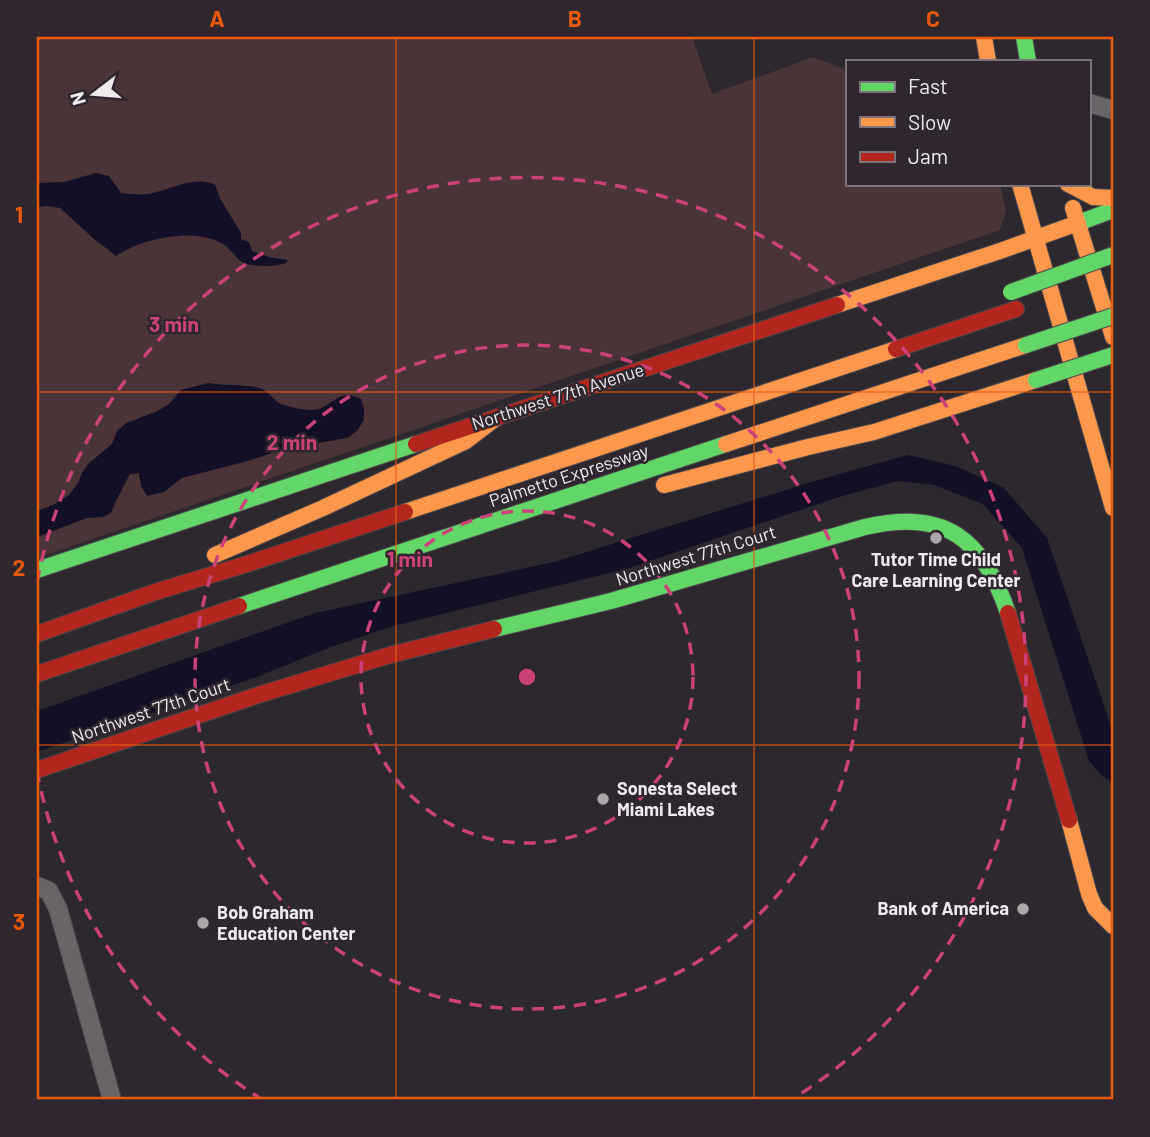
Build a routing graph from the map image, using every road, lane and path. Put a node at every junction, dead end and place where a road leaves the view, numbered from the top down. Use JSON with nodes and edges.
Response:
{"nodes":[{"id":1,"x":984,"y":37,"type":"edge"},
{"id":2,"x":1024,"y":37,"type":"edge"},
{"id":3,"x":988,"y":60,"type":"edge"},
{"id":4,"x":1028,"y":60,"type":"edge"},
{"id":5,"x":1090,"y":103,"type":"edge"},
{"id":6,"x":1113,"y":110,"type":"edge"},
{"id":7,"x":1021,"y":186,"type":"edge"},
{"id":8,"x":1068,"y":186,"type":"edge"},
{"id":9,"x":1071,"y":186,"type":"edge"},
{"id":10,"x":1113,"y":198,"type":"edge"},
{"id":11,"x":1113,"y":210,"type":"edge"},
{"id":12,"x":1078,"y":223,"type":"junction"},
{"id":13,"x":1036,"y":238,"type":"junction"},
{"id":14,"x":1113,"y":255,"type":"edge"},
{"id":15,"x":1113,"y":276,"type":"edge"},
{"id":16,"x":1005,"y":294,"type":"dead end"},
{"id":17,"x":1113,"y":316,"type":"edge"},
{"id":18,"x":1113,"y":337,"type":"edge"},
{"id":19,"x":852,"y":348,"type":"dead end"},
{"id":20,"x":1113,"y":355,"type":"edge"},
{"id":21,"x":746,"y":398,"type":"junction"},
{"id":22,"x":496,"y":418,"type":"junction"},
{"id":23,"x":555,"y":501,"type":"junction"},
{"id":24,"x":1113,"y":508,"type":"edge"},
{"id":25,"x":37,"y":570,"type":"edge"},
{"id":26,"x":155,"y":592,"type":"junction"},
{"id":27,"x":37,"y":634,"type":"edge"},
{"id":28,"x":37,"y":674,"type":"edge"},
{"id":29,"x":37,"y":770,"type":"edge"},
{"id":30,"x":37,"y":886,"type":"edge"},
{"id":31,"x":1113,"y":926,"type":"edge"},
{"id":32,"x":113,"y":1100,"type":"edge"}],
"edges":[{"from":1,"to":3,"type":"main road"},
{"from":2,"to":4,"type":"main road"},
{"from":5,"to":6,"type":"street"},
{"from":7,"to":13,"type":"main road"},
{"from":8,"to":12,"type":"main road"},
{"from":9,"to":10,"type":"main road"},
{"from":11,"to":12,"type":"main road","name":"Northwest 77th Avenue"},
{"from":12,"to":13,"type":"main road","name":"Northwest 77th Avenue"},
{"from":12,"to":18,"type":"main road"},
{"from":13,"to":22,"type":"main road","name":"Northwest 77th Avenue"},
{"from":13,"to":24,"type":"main road"},
{"from":14,"to":16,"type":"main road","bridge":true},
{"from":15,"to":21,"type":"main road","name":"Palmetto Expressway"},
{"from":17,"to":23,"type":"main road","name":"Palmetto Expressway","bridge":true},
{"from":19,"to":21,"type":"main road"},
{"from":20,"to":23,"type":"main road","bridge":true},
{"from":21,"to":26,"type":"main road","name":"Palmetto Expressway"},
{"from":22,"to":25,"type":"main road","name":"Northwest 77th Avenue"},
{"from":22,"to":26,"type":"main road"},
{"from":23,"to":28,"type":"main road","name":"Palmetto Expressway"},
{"from":26,"to":27,"type":"main road","name":"Palmetto Expressway"},
{"from":29,"to":31,"type":"main road","name":"Northwest 77th Court"},
{"from":30,"to":32,"type":"street"}]}
